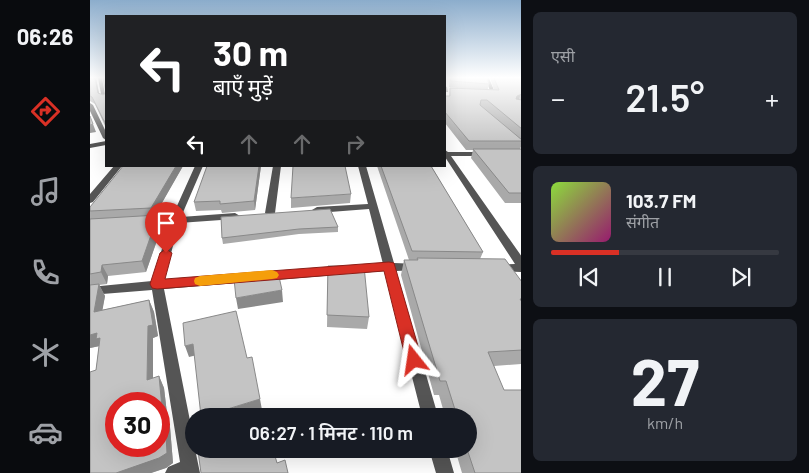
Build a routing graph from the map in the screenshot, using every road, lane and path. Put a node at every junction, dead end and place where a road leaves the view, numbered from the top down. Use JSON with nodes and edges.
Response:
{"nodes":[{"id":1,"x":90,"y":105,"type":"edge"},
{"id":2,"x":99,"y":121,"type":"junction"},
{"id":3,"x":90,"y":122,"type":"edge"},
{"id":4,"x":105,"y":136,"type":"edge"},
{"id":5,"x":105,"y":143,"type":"edge"},
{"id":6,"x":90,"y":146,"type":"edge"},
{"id":7,"x":446,"y":153,"type":"edge"},
{"id":8,"x":493,"y":154,"type":"edge"},
{"id":9,"x":117,"y":167,"type":"edge"},
{"id":10,"x":199,"y":167,"type":"edge"},
{"id":11,"x":277,"y":167,"type":"edge"},
{"id":12,"x":362,"y":167,"type":"edge"},
{"id":13,"x":90,"y":200,"type":"edge"},
{"id":14,"x":373,"y":206,"type":"junction"},
{"id":15,"x":307,"y":211,"type":"edge"},
{"id":16,"x":270,"y":213,"type":"edge"},
{"id":17,"x":241,"y":216,"type":"edge"},
{"id":18,"x":174,"y":221,"type":"junction"},
{"id":19,"x":137,"y":222,"type":"edge"},
{"id":20,"x":389,"y":266,"type":"junction"},
{"id":21,"x":521,"y":266,"type":"edge"},
{"id":22,"x":427,"y":267,"type":"edge"},
{"id":23,"x":521,"y":267,"type":"edge"},
{"id":24,"x":484,"y":268,"type":"edge"},
{"id":25,"x":157,"y":284,"type":"junction"},
{"id":26,"x":90,"y":291,"type":"edge"},
{"id":27,"x":428,"y":408,"type":"edge"},
{"id":28,"x":441,"y":458,"type":"edge"},
{"id":29,"x":185,"y":471,"type":"edge"},
{"id":30,"x":445,"y":473,"type":"edge"}],
"edges":[{"from":1,"to":2,"type":"street"},
{"from":2,"to":3,"type":"street"},
{"from":2,"to":4,"type":"street"},
{"from":5,"to":6,"type":"street"},
{"from":7,"to":8,"type":"street"},
{"from":7,"to":21,"type":"street"},
{"from":9,"to":13,"type":"street"},
{"from":10,"to":18,"type":"street"},
{"from":11,"to":16,"type":"street"},
{"from":12,"to":14,"type":"street"},
{"from":14,"to":15,"type":"street"},
{"from":14,"to":20,"type":"street"},
{"from":17,"to":18,"type":"street"},
{"from":18,"to":19,"type":"street"},
{"from":18,"to":25,"type":"street"},
{"from":20,"to":22,"type":"street"},
{"from":20,"to":25,"type":"street"},
{"from":20,"to":27,"type":"street"},
{"from":23,"to":24,"type":"street"},
{"from":25,"to":26,"type":"street"},
{"from":25,"to":29,"type":"street"},
{"from":28,"to":30,"type":"street"}]}
